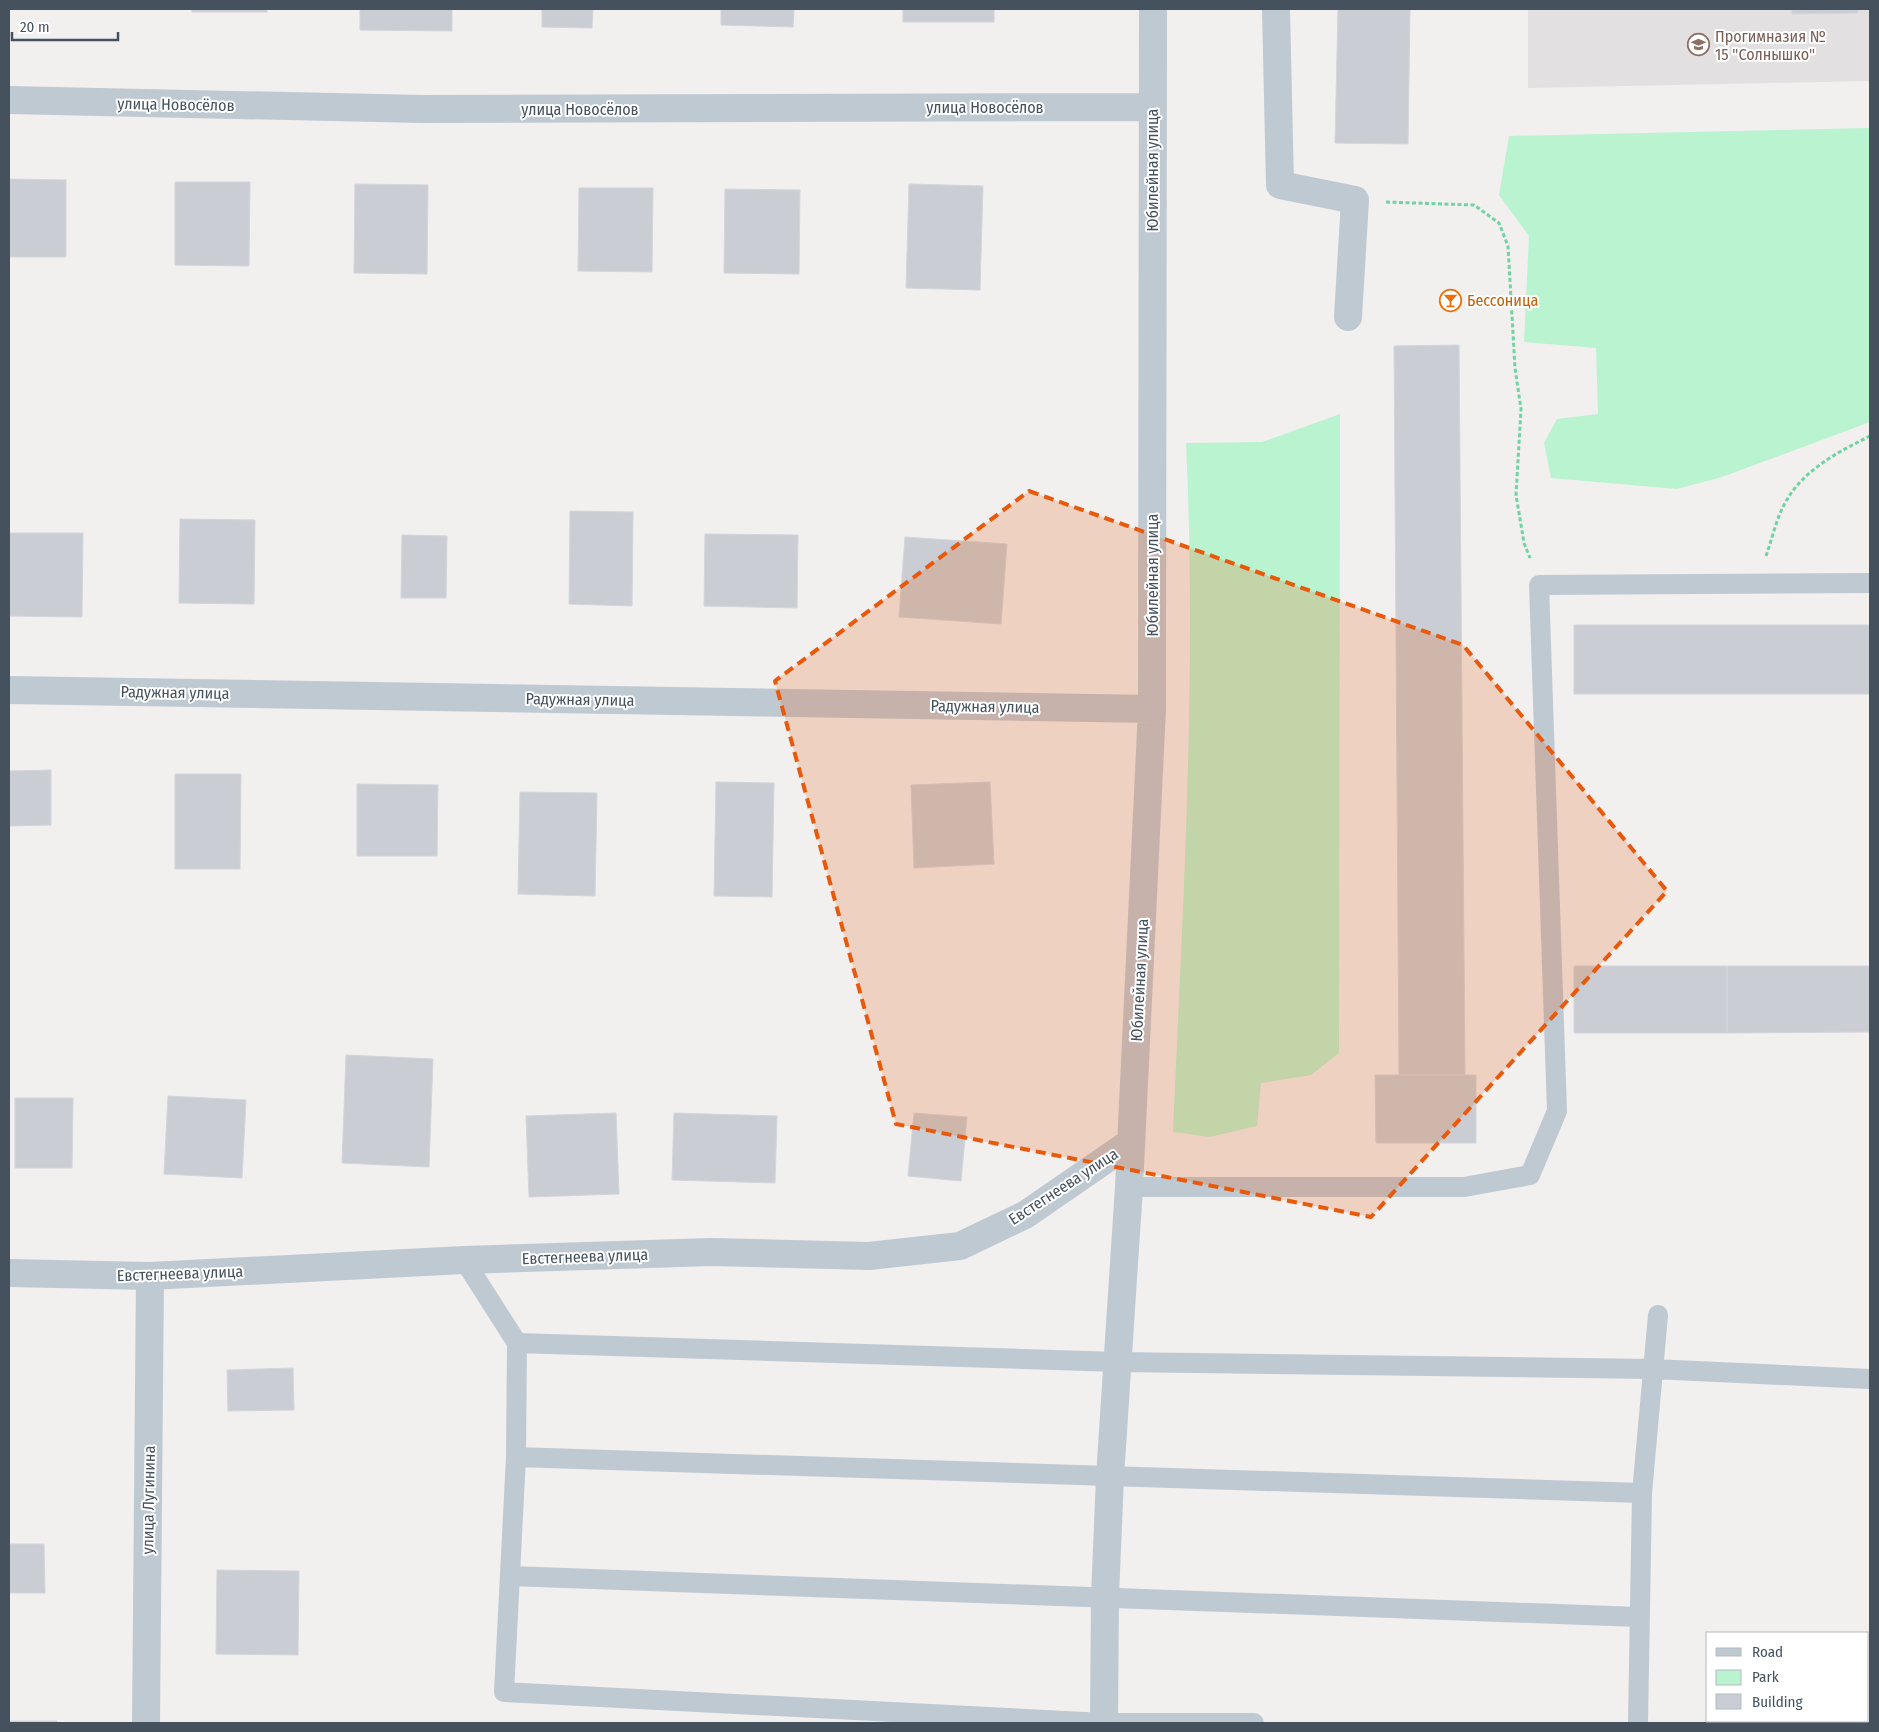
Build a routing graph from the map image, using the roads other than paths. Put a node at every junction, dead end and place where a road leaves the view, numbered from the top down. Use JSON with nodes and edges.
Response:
{"nodes":[{"id":1,"x":1153,"y":9,"type":"edge"},
{"id":2,"x":1276,"y":9,"type":"edge"},
{"id":3,"x":9,"y":100,"type":"edge"},
{"id":4,"x":1152,"y":107,"type":"junction"},
{"id":5,"x":1348,"y":317,"type":"dead end"},
{"id":6,"x":1870,"y":584,"type":"edge"},
{"id":7,"x":9,"y":690,"type":"edge"},
{"id":8,"x":1152,"y":709,"type":"junction"},
{"id":9,"x":1131,"y":1142,"type":"junction"},
{"id":10,"x":1129,"y":1187,"type":"junction"},
{"id":11,"x":464,"y":1260,"type":"junction"},
{"id":12,"x":9,"y":1273,"type":"edge"},
{"id":13,"x":150,"y":1276,"type":"junction"},
{"id":14,"x":1658,"y":1315,"type":"dead end"},
{"id":15,"x":517,"y":1343,"type":"junction"},
{"id":16,"x":1118,"y":1362,"type":"junction"},
{"id":17,"x":1652,"y":1369,"type":"junction"},
{"id":18,"x":1870,"y":1379,"type":"edge"},
{"id":19,"x":516,"y":1457,"type":"junction"},
{"id":20,"x":1110,"y":1477,"type":"junction"},
{"id":21,"x":1642,"y":1493,"type":"junction"},
{"id":22,"x":510,"y":1576,"type":"junction"},
{"id":23,"x":1105,"y":1596,"type":"junction"},
{"id":24,"x":1639,"y":1617,"type":"junction"},
{"id":25,"x":146,"y":1723,"type":"edge"},
{"id":26,"x":1104,"y":1723,"type":"edge"},
{"id":27,"x":1254,"y":1723,"type":"edge"},
{"id":28,"x":1638,"y":1723,"type":"edge"}],
"edges":[{"from":1,"to":4,"type":"street","name":"Юбилейная улица"},
{"from":2,"to":5,"type":"street"},
{"from":3,"to":4,"type":"street","name":"улица Новосёлов"},
{"from":4,"to":8,"type":"street","name":"Юбилейная улица"},
{"from":6,"to":10,"type":"lane"},
{"from":7,"to":8,"type":"street","name":"Радужная улица"},
{"from":8,"to":9,"type":"street","name":"Юбилейная улица"},
{"from":9,"to":10,"type":"street","name":"Юбилейная улица"},
{"from":9,"to":11,"type":"street","name":"Евстегнеева улица"},
{"from":10,"to":16,"type":"street","name":"Юбилейная улица"},
{"from":11,"to":13,"type":"street","name":"Евстегнеева улица"},
{"from":11,"to":15,"type":"lane"},
{"from":12,"to":13,"type":"street","name":"Евстегнеева улица"},
{"from":13,"to":25,"type":"street","name":"улица Лугинина"},
{"from":14,"to":17,"type":"lane"},
{"from":15,"to":16,"type":"lane"},
{"from":15,"to":19,"type":"lane"},
{"from":16,"to":17,"type":"lane"},
{"from":16,"to":20,"type":"street","name":"Юбилейная улица"},
{"from":17,"to":18,"type":"lane"},
{"from":17,"to":21,"type":"lane"},
{"from":19,"to":20,"type":"lane"},
{"from":19,"to":22,"type":"lane"},
{"from":20,"to":21,"type":"lane"},
{"from":20,"to":23,"type":"street","name":"Юбилейная улица"},
{"from":21,"to":24,"type":"lane"},
{"from":22,"to":23,"type":"lane"},
{"from":22,"to":26,"type":"lane"},
{"from":23,"to":24,"type":"lane"},
{"from":23,"to":26,"type":"street","name":"Юбилейная улица"},
{"from":24,"to":28,"type":"lane"},
{"from":26,"to":27,"type":"lane"}]}
